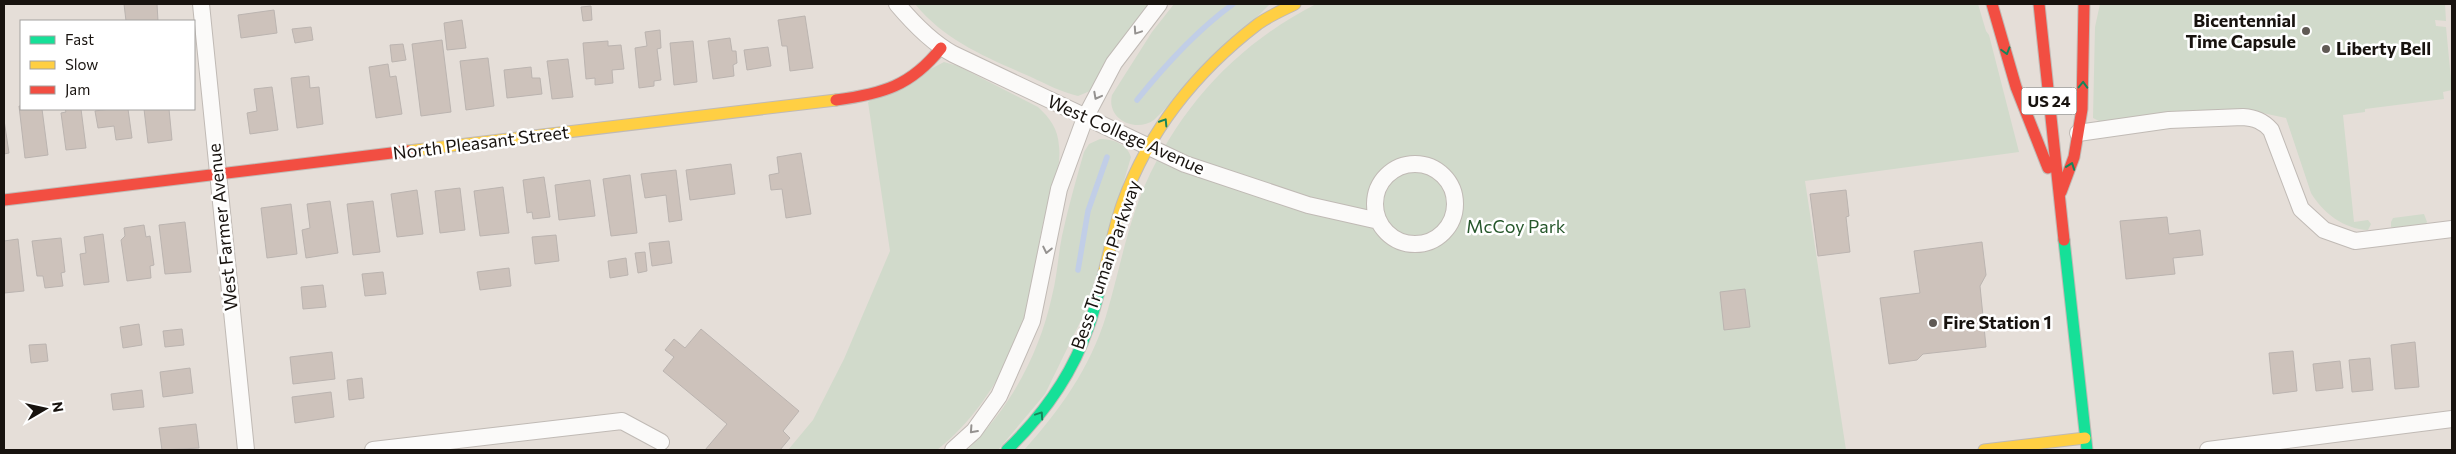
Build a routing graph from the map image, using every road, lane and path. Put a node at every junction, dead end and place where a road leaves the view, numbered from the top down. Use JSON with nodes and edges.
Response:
{"nodes":[{"id":1,"x":201,"y":4,"type":"edge"},
{"id":2,"x":897,"y":4,"type":"edge"},
{"id":3,"x":1158,"y":4,"type":"edge"},
{"id":4,"x":1295,"y":4,"type":"edge"},
{"id":5,"x":1992,"y":4,"type":"edge"},
{"id":6,"x":2039,"y":4,"type":"edge"},
{"id":7,"x":2084,"y":4,"type":"edge"},
{"id":8,"x":941,"y":48,"type":"junction"},
{"id":9,"x":1085,"y":118,"type":"junction"},
{"id":10,"x":2078,"y":133,"type":"junction"},
{"id":11,"x":1148,"y":147,"type":"junction"},
{"id":12,"x":218,"y":175,"type":"junction"},
{"id":13,"x":2059,"y":198,"type":"junction"},
{"id":14,"x":4,"y":200,"type":"edge"},
{"id":15,"x":1379,"y":221,"type":"junction"},
{"id":16,"x":2452,"y":229,"type":"edge"},
{"id":17,"x":2452,"y":419,"type":"edge"},
{"id":18,"x":2085,"y":438,"type":"junction"},
{"id":19,"x":661,"y":442,"type":"dead end"},
{"id":20,"x":246,"y":450,"type":"edge"},
{"id":21,"x":373,"y":450,"type":"edge"},
{"id":22,"x":953,"y":450,"type":"edge"},
{"id":23,"x":1007,"y":450,"type":"edge"},
{"id":24,"x":1984,"y":450,"type":"edge"},
{"id":25,"x":2087,"y":450,"type":"edge"},
{"id":26,"x":2208,"y":450,"type":"edge"}],
"edges":[{"from":1,"to":12,"type":"street","name":"West Farmer Avenue"},
{"from":2,"to":8,"type":"street","name":"West College Avenue"},
{"from":3,"to":9,"type":"street","one_way":true},
{"from":11,"to":4,"type":"street","name":"Bess Truman Parkway","one_way":true},
{"from":5,"to":13,"type":"street","one_way":true},
{"from":6,"to":13,"type":"street","number":"US 24"},
{"from":10,"to":7,"type":"street","one_way":true},
{"from":8,"to":9,"type":"street","name":"West College Avenue"},
{"from":8,"to":12,"type":"street","name":"North Pleasant Street"},
{"from":9,"to":11,"type":"street","name":"West College Avenue"},
{"from":9,"to":22,"type":"street","one_way":true},
{"from":13,"to":10,"type":"street","one_way":true},
{"from":10,"to":16,"type":"street"},
{"from":11,"to":15,"type":"street","name":"West College Avenue"},
{"from":23,"to":11,"type":"street","name":"Bess Truman Parkway","one_way":true},
{"from":12,"to":14,"type":"street","name":"North Pleasant Street"},
{"from":12,"to":20,"type":"street","name":"West Farmer Avenue"},
{"from":13,"to":18,"type":"street","number":"US 24"},
{"from":15,"to":15,"type":"street"},
{"from":17,"to":26,"type":"street"},
{"from":18,"to":24,"type":"street"},
{"from":18,"to":25,"type":"street","number":"US 24"},
{"from":19,"to":21,"type":"street"}]}
